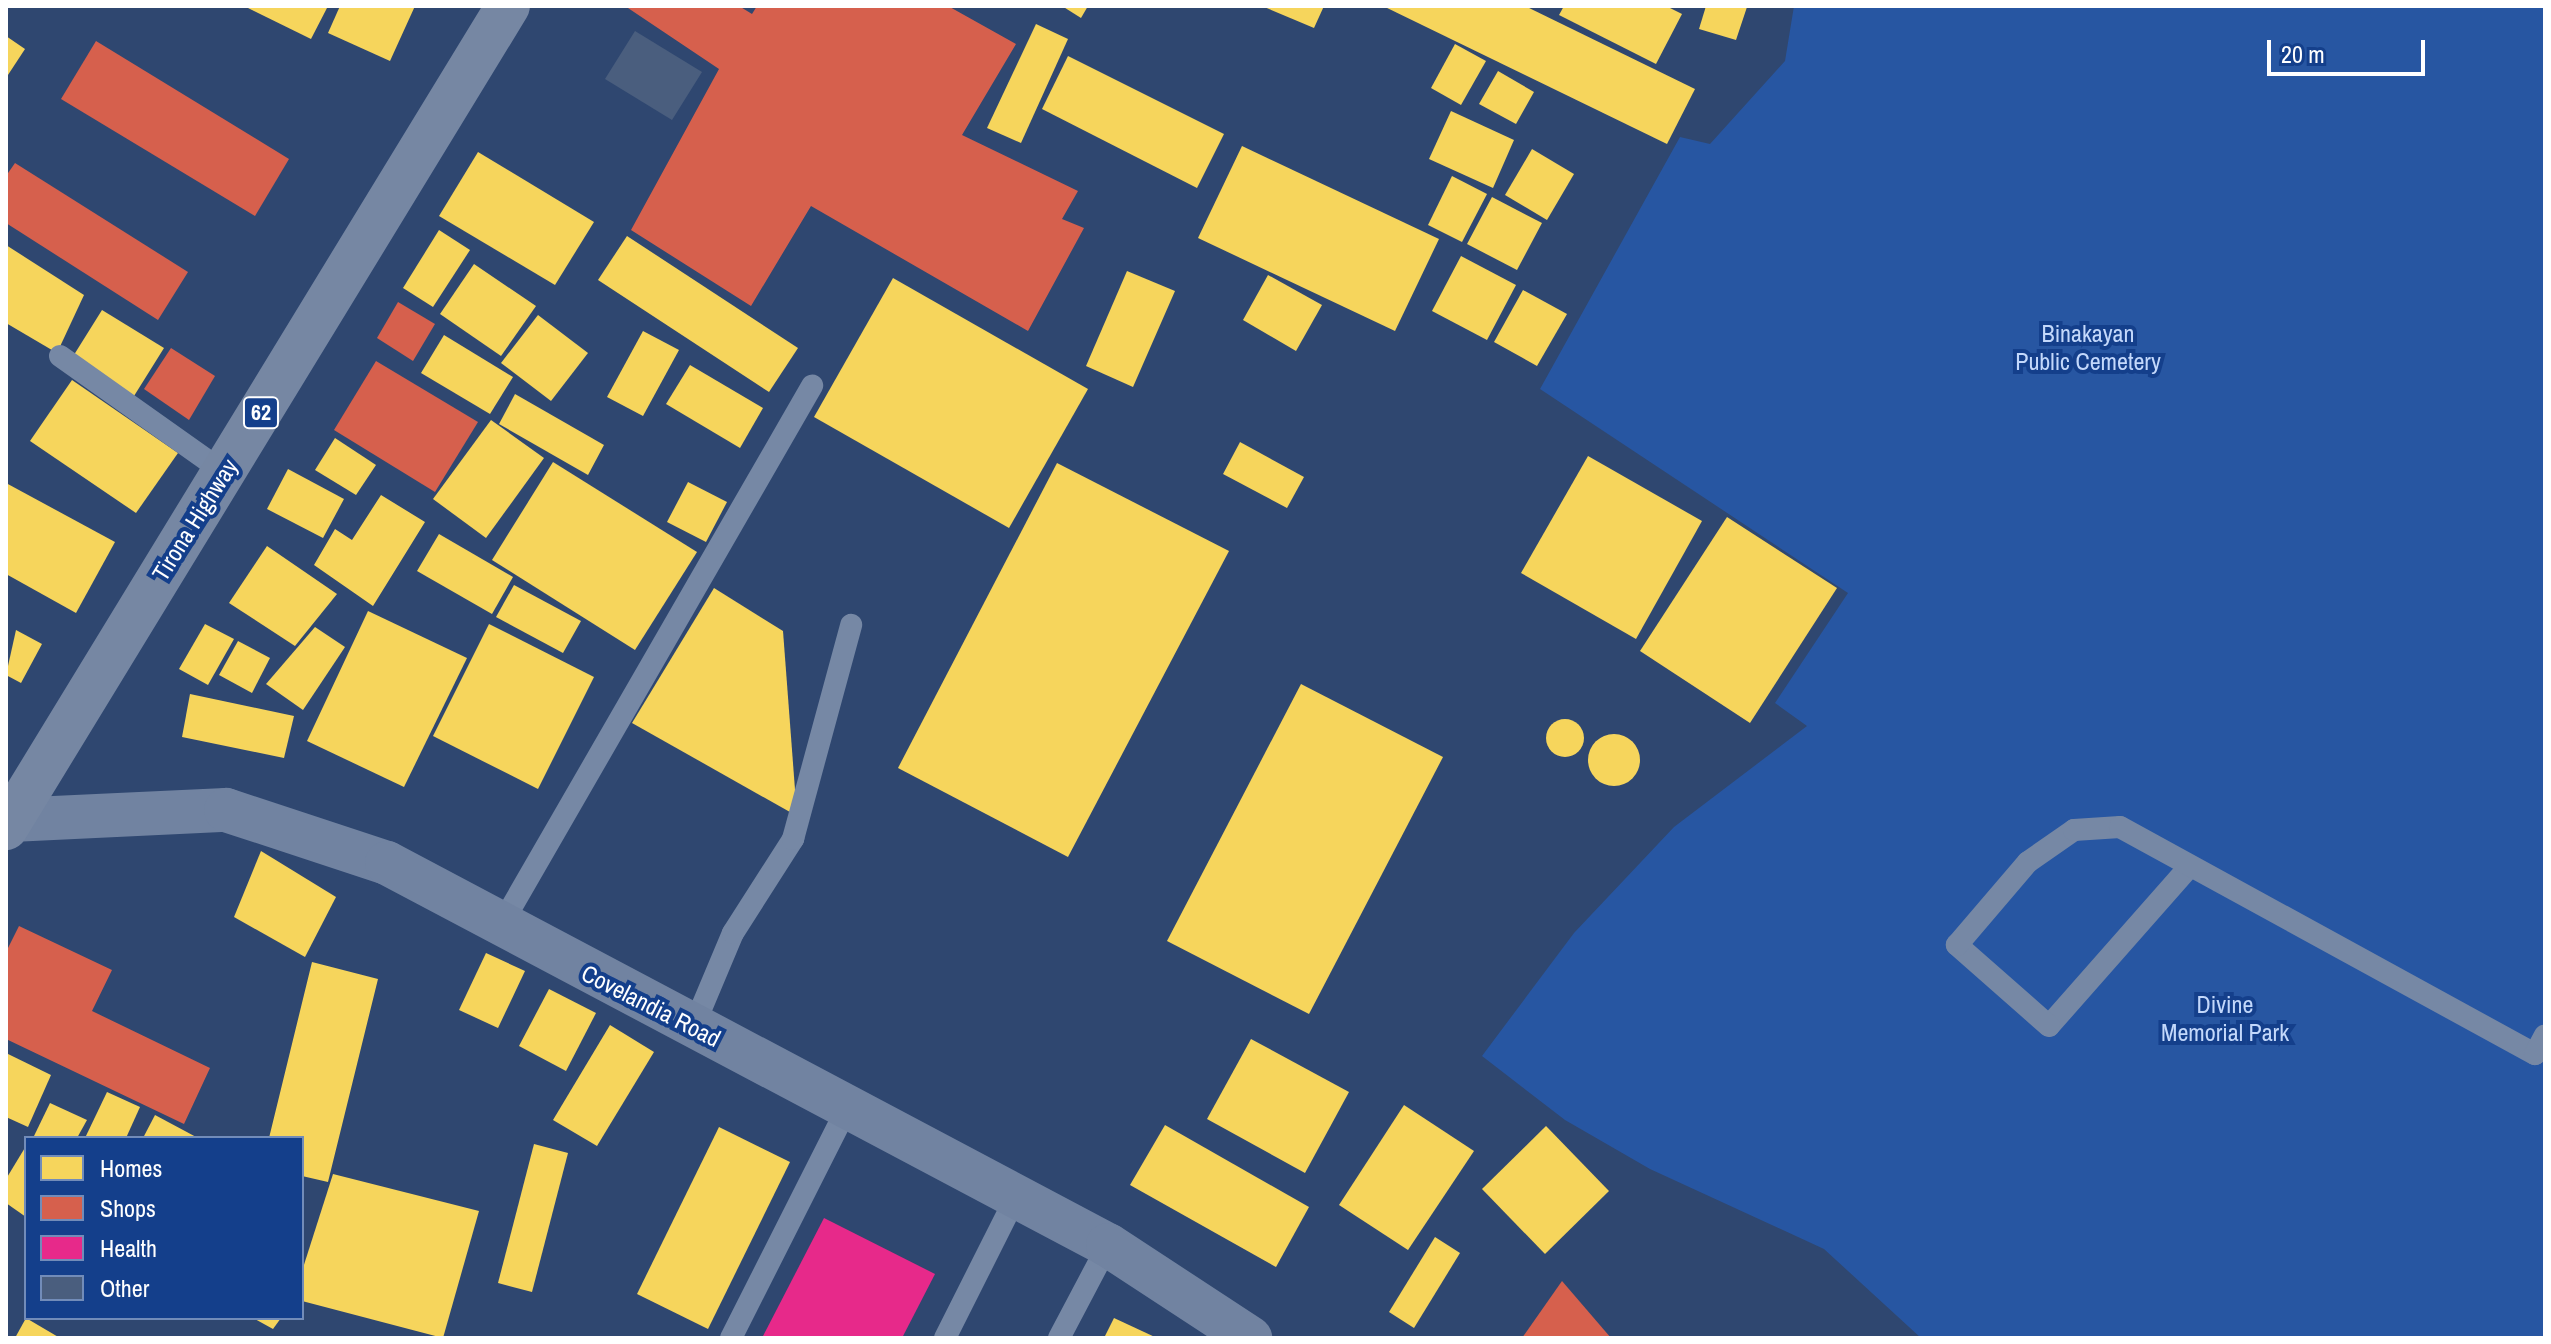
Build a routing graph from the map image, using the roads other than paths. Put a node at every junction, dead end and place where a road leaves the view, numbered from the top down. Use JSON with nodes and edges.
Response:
{"nodes":[{"id":1,"x":508,"y":6,"type":"edge"},
{"id":2,"x":60,"y":356,"type":"dead end"},
{"id":3,"x":812,"y":386,"type":"dead end"},
{"id":4,"x":224,"y":472,"type":"junction"},
{"id":5,"x":851,"y":625,"type":"dead end"},
{"id":6,"x":8,"y":821,"type":"edge"},
{"id":7,"x":2190,"y":866,"type":"junction"},
{"id":8,"x":500,"y":927,"type":"junction"},
{"id":9,"x":693,"y":1028,"type":"junction"},
{"id":10,"x":2545,"y":1035,"type":"edge"},
{"id":11,"x":847,"y":1108,"type":"junction"},
{"id":12,"x":1016,"y":1197,"type":"junction"},
{"id":13,"x":1108,"y":1245,"type":"junction"},
{"id":14,"x":731,"y":1338,"type":"edge"},
{"id":15,"x":945,"y":1338,"type":"edge"},
{"id":16,"x":1059,"y":1338,"type":"edge"},
{"id":17,"x":1250,"y":1338,"type":"edge"}],
"edges":[{"from":1,"to":4,"type":"main road","name":"Tirona Highway","number":"62"},
{"from":2,"to":4,"type":"lane"},
{"from":3,"to":8,"type":"lane"},
{"from":4,"to":6,"type":"main road","name":"Tirona Highway","number":"62"},
{"from":5,"to":9,"type":"lane"},
{"from":6,"to":8,"type":"main road","name":"Covelandia Road"},
{"from":7,"to":7,"type":"lane"},
{"from":7,"to":10,"type":"lane"},
{"from":8,"to":9,"type":"main road","name":"Covelandia Road"},
{"from":9,"to":11,"type":"main road","name":"Covelandia Road"},
{"from":11,"to":12,"type":"main road","name":"Covelandia Road"},
{"from":11,"to":14,"type":"lane"},
{"from":12,"to":13,"type":"main road","name":"Covelandia Road"},
{"from":12,"to":15,"type":"lane"},
{"from":13,"to":16,"type":"lane"},
{"from":13,"to":17,"type":"main road","name":"Covelandia Road"}]}
